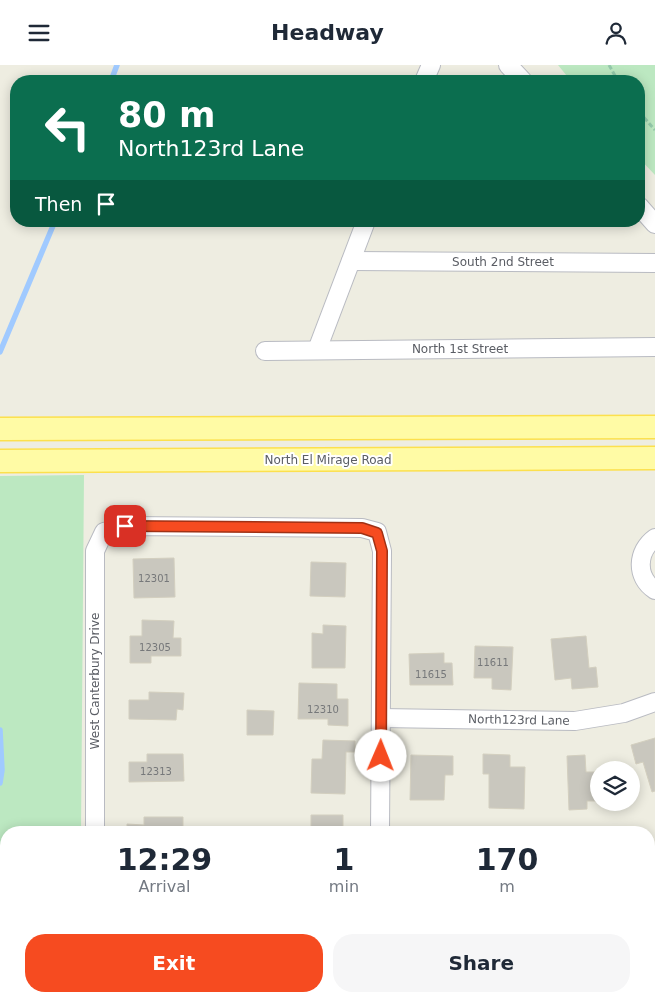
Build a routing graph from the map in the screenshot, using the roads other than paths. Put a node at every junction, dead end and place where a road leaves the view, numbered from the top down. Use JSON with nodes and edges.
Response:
{"nodes":[{"id":1,"x":508,"y":65,"type":"edge"},
{"id":2,"x":517,"y":75,"type":"edge"},
{"id":3,"x":645,"y":213,"type":"edge"},
{"id":4,"x":655,"y":224,"type":"edge"},
{"id":5,"x":364,"y":227,"type":"edge"},
{"id":6,"x":351,"y":261,"type":"junction"},
{"id":7,"x":655,"y":263,"type":"edge"},
{"id":8,"x":655,"y":347,"type":"edge"},
{"id":9,"x":317,"y":350,"type":"junction"},
{"id":10,"x":266,"y":351,"type":"dead end"},
{"id":11,"x":655,"y":427,"type":"edge"},
{"id":12,"x":0,"y":429,"type":"edge"},
{"id":13,"x":655,"y":458,"type":"edge"},
{"id":14,"x":0,"y":461,"type":"edge"},
{"id":15,"x":655,"y":538,"type":"edge"},
{"id":16,"x":655,"y":590,"type":"edge"},
{"id":17,"x":655,"y":702,"type":"edge"},
{"id":18,"x":381,"y":718,"type":"junction"},
{"id":19,"x":95,"y":826,"type":"edge"},
{"id":20,"x":380,"y":826,"type":"edge"}],
"edges":[{"from":1,"to":2,"type":"street"},
{"from":3,"to":4,"type":"street"},
{"from":5,"to":6,"type":"street"},
{"from":6,"to":7,"type":"street","name":"South 2nd Street"},
{"from":6,"to":9,"type":"street"},
{"from":8,"to":9,"type":"street","name":"North 1st Street"},
{"from":9,"to":10,"type":"street","name":"North 1st Street"},
{"from":11,"to":12,"type":"main road"},
{"from":13,"to":14,"type":"main road","name":"North El Mirage Road"},
{"from":15,"to":16,"type":"street"},
{"from":17,"to":18,"type":"street","name":"North123rd Lane"},
{"from":18,"to":19,"type":"street","name":"West Canterbury Drive"},
{"from":18,"to":20,"type":"street"}]}
